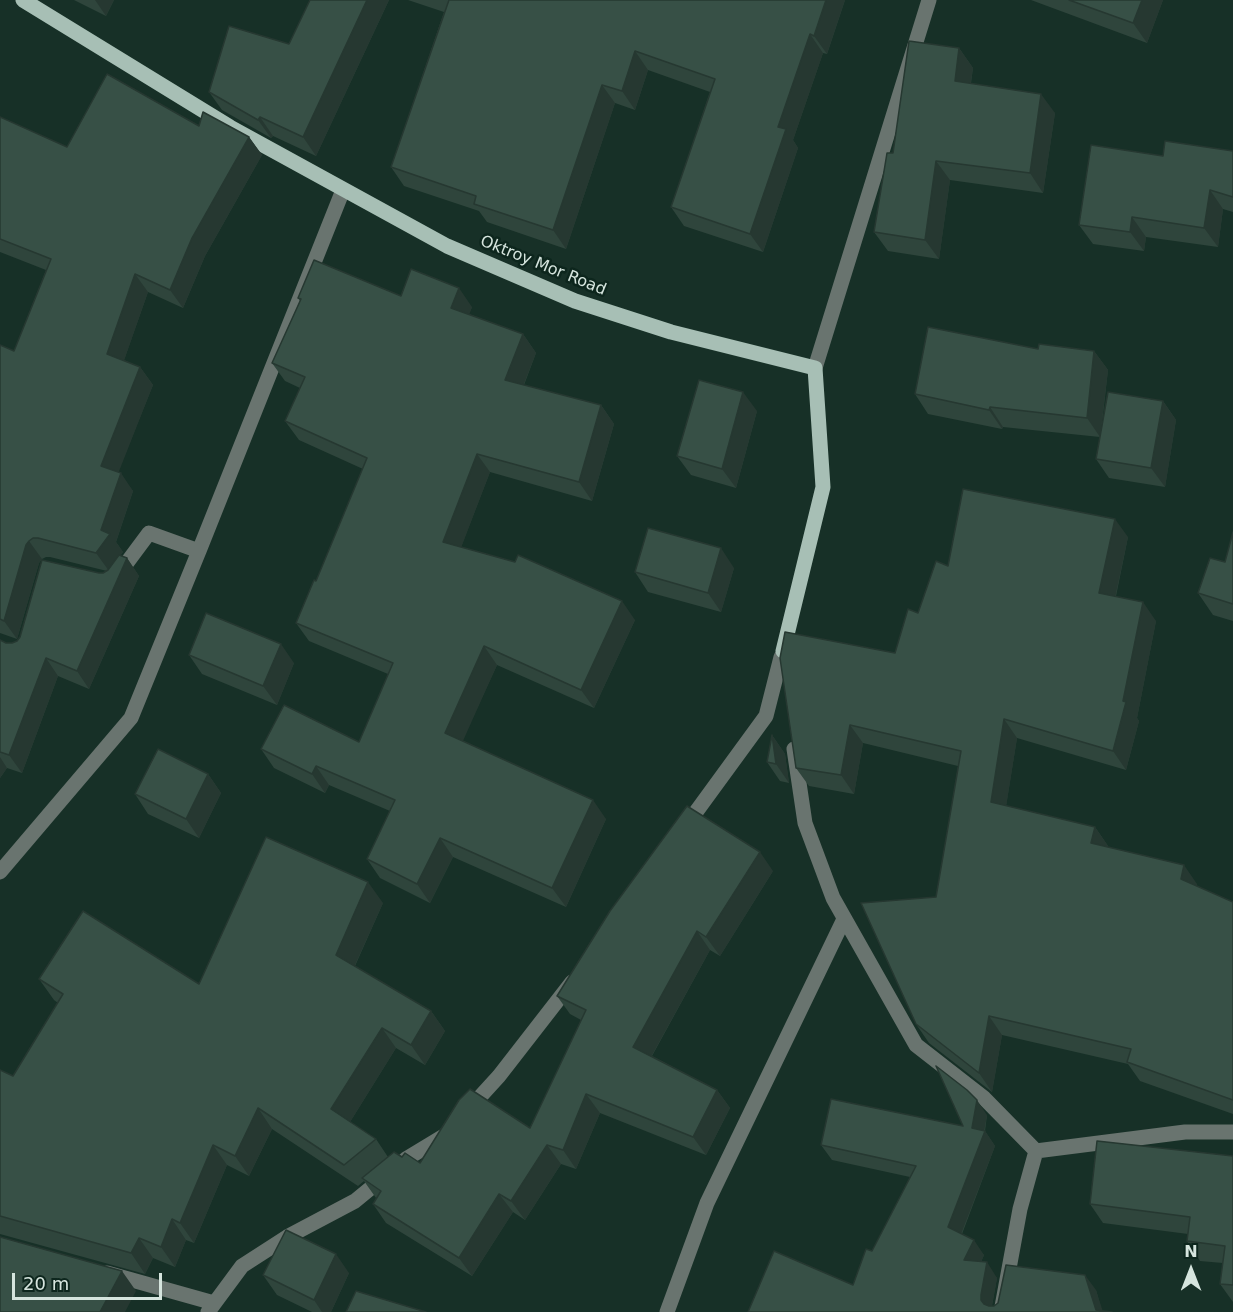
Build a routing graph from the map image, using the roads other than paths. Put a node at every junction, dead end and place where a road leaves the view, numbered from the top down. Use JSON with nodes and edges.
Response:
{"nodes":[{"id":1,"x":23,"y":0,"type":"edge"},
{"id":2,"x":929,"y":0,"type":"edge"},
{"id":3,"x":343,"y":190,"type":"junction"},
{"id":4,"x":815,"y":368,"type":"junction"},
{"id":5,"x":199,"y":551,"type":"junction"},
{"id":6,"x":102,"y":579,"type":"edge"},
{"id":7,"x":781,"y":657,"type":"junction"},
{"id":8,"x":786,"y":693,"type":"edge"},
{"id":9,"x":793,"y":740,"type":"edge"},
{"id":10,"x":675,"y":841,"type":"edge"},
{"id":11,"x":0,"y":872,"type":"edge"},
{"id":12,"x":844,"y":919,"type":"junction"},
{"id":13,"x":585,"y":967,"type":"edge"},
{"id":14,"x":1233,"y":1132,"type":"edge"},
{"id":15,"x":1036,"y":1150,"type":"junction"},
{"id":16,"x":90,"y":1268,"type":"edge"},
{"id":17,"x":211,"y":1307,"type":"edge"},
{"id":18,"x":667,"y":1312,"type":"edge"},
{"id":19,"x":1001,"y":1312,"type":"edge"}],
"edges":[{"from":1,"to":3,"type":"main road","name":"Oktroy Mor Road"},
{"from":2,"to":4,"type":"street"},
{"from":3,"to":4,"type":"main road","name":"Oktroy Mor Road"},
{"from":3,"to":5,"type":"street"},
{"from":4,"to":7,"type":"main road"},
{"from":5,"to":6,"type":"street"},
{"from":5,"to":11,"type":"street"},
{"from":7,"to":8,"type":"street"},
{"from":7,"to":10,"type":"street"},
{"from":9,"to":12,"type":"street"},
{"from":12,"to":15,"type":"street"},
{"from":12,"to":18,"type":"street"},
{"from":13,"to":17,"type":"street"},
{"from":14,"to":15,"type":"street"},
{"from":15,"to":19,"type":"street"},
{"from":16,"to":17,"type":"street"}]}
